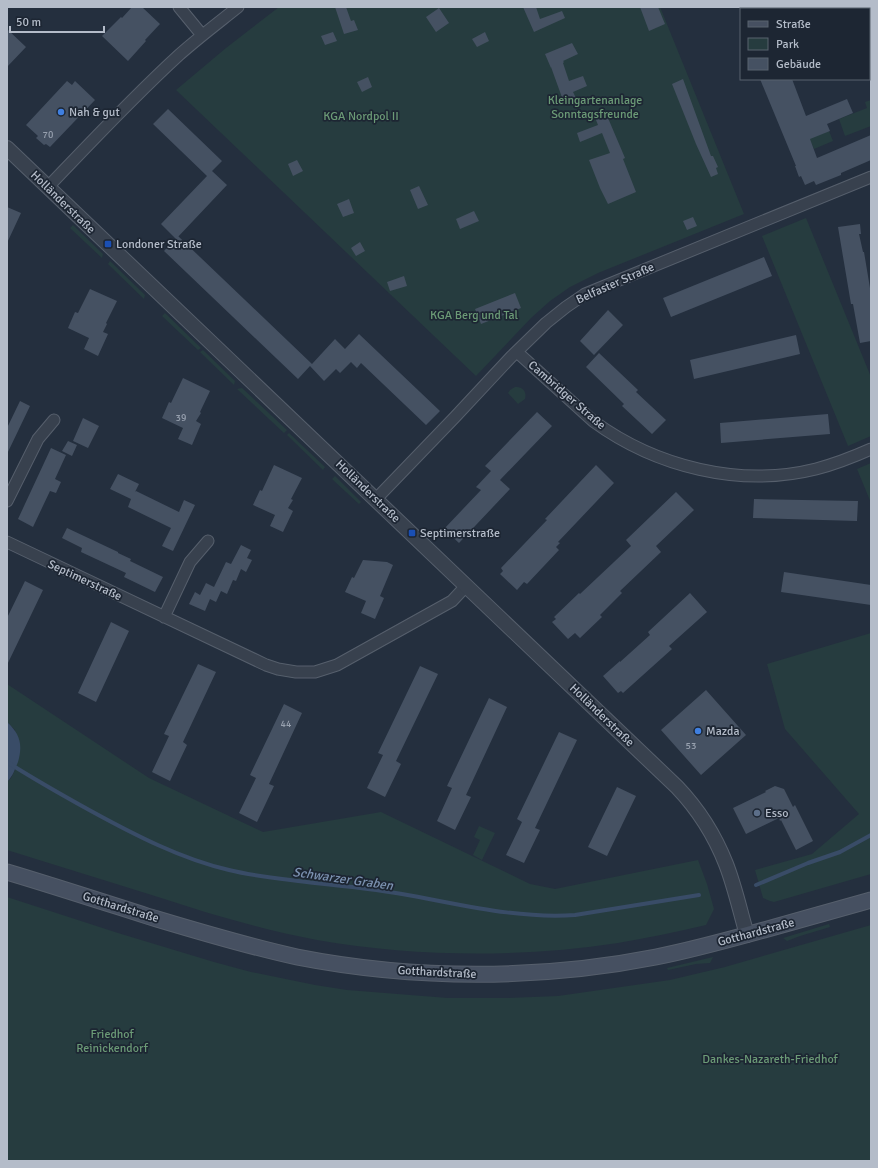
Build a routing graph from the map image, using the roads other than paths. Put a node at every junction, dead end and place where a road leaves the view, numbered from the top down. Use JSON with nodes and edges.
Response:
{"nodes":[{"id":1,"x":179,"y":7,"type":"edge"},
{"id":2,"x":238,"y":7,"type":"edge"},
{"id":3,"x":202,"y":35,"type":"junction"},
{"id":4,"x":7,"y":148,"type":"edge"},
{"id":5,"x":871,"y":177,"type":"edge"},
{"id":6,"x":48,"y":187,"type":"junction"},
{"id":7,"x":517,"y":352,"type":"junction"},
{"id":8,"x":54,"y":420,"type":"dead end"},
{"id":9,"x":871,"y":449,"type":"edge"},
{"id":10,"x":376,"y":500,"type":"junction"},
{"id":11,"x":7,"y":501,"type":"edge"},
{"id":12,"x":208,"y":541,"type":"dead end"},
{"id":13,"x":7,"y":542,"type":"edge"},
{"id":14,"x":466,"y":586,"type":"junction"},
{"id":15,"x":164,"y":617,"type":"junction"},
{"id":16,"x":7,"y":872,"type":"edge"},
{"id":17,"x":871,"y":900,"type":"edge"},
{"id":18,"x":747,"y":935,"type":"junction"}],
"edges":[{"from":1,"to":3,"type":"street"},
{"from":2,"to":3,"type":"street"},
{"from":3,"to":6,"type":"street"},
{"from":4,"to":6,"type":"street","name":"Holländerstraße"},
{"from":5,"to":7,"type":"street","name":"Belfaster Straße"},
{"from":6,"to":10,"type":"street","name":"Holländerstraße"},
{"from":7,"to":9,"type":"street","name":"Cambridger Straße"},
{"from":7,"to":10,"type":"street","name":"Belfaster Straße"},
{"from":8,"to":11,"type":"street"},
{"from":10,"to":14,"type":"street","name":"Holländerstraße"},
{"from":12,"to":15,"type":"street"},
{"from":13,"to":15,"type":"street","name":"Septimerstraße"},
{"from":14,"to":15,"type":"street","name":"Septimerstraße"},
{"from":14,"to":18,"type":"street","name":"Holländerstraße"},
{"from":16,"to":18,"type":"main road","name":"Gotthardstraße"},
{"from":17,"to":18,"type":"main road","name":"Gotthardstraße"}]}
